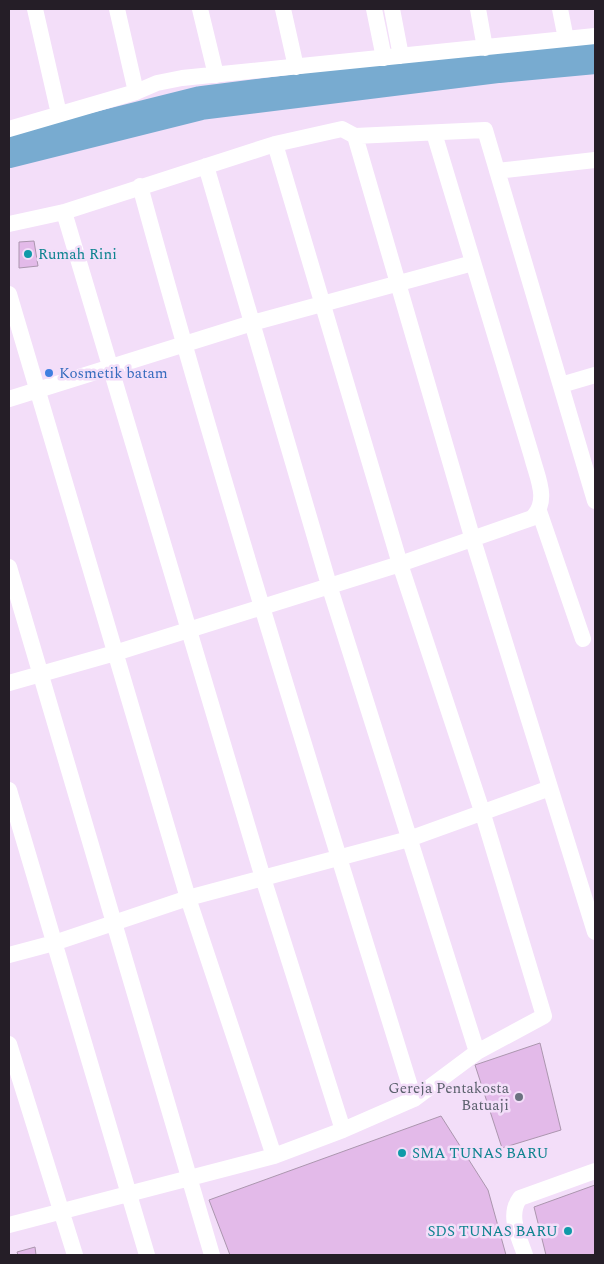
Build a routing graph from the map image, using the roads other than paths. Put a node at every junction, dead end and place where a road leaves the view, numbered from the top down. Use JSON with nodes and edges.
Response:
{"nodes":[{"id":1,"x":35,"y":9,"type":"edge"},
{"id":2,"x":117,"y":9,"type":"edge"},
{"id":3,"x":200,"y":9,"type":"edge"},
{"id":4,"x":284,"y":9,"type":"edge"},
{"id":5,"x":374,"y":9,"type":"edge"},
{"id":6,"x":392,"y":9,"type":"edge"},
{"id":7,"x":478,"y":9,"type":"edge"},
{"id":8,"x":560,"y":9,"type":"edge"},
{"id":9,"x":595,"y":36,"type":"edge"},
{"id":10,"x":566,"y":39,"type":"junction"},
{"id":11,"x":485,"y":48,"type":"junction"},
{"id":12,"x":400,"y":56,"type":"junction"},
{"id":13,"x":384,"y":58,"type":"junction"},
{"id":14,"x":296,"y":67,"type":"junction"},
{"id":15,"x":216,"y":75,"type":"junction"},
{"id":16,"x":136,"y":92,"type":"junction"},
{"id":17,"x":59,"y":114,"type":"junction"},
{"id":18,"x":9,"y":129,"type":"edge"},
{"id":19,"x":434,"y":132,"type":"junction"},
{"id":20,"x":355,"y":136,"type":"junction"},
{"id":21,"x":275,"y":144,"type":"junction"},
{"id":22,"x":594,"y":164,"type":"edge"},
{"id":23,"x":206,"y":166,"type":"junction"},
{"id":24,"x":497,"y":171,"type":"junction"},
{"id":25,"x":140,"y":186,"type":"junction"},
{"id":26,"x":64,"y":212,"type":"junction"},
{"id":27,"x":9,"y":224,"type":"edge"},
{"id":28,"x":473,"y":263,"type":"junction"},
{"id":29,"x":398,"y":284,"type":"junction"},
{"id":30,"x":9,"y":294,"type":"edge"},
{"id":31,"x":324,"y":304,"type":"junction"},
{"id":32,"x":252,"y":323,"type":"junction"},
{"id":33,"x":183,"y":345,"type":"junction"},
{"id":34,"x":112,"y":365,"type":"junction"},
{"id":35,"x":595,"y":374,"type":"edge"},
{"id":36,"x":561,"y":385,"type":"junction"},
{"id":37,"x":38,"y":391,"type":"junction"},
{"id":38,"x":9,"y":398,"type":"edge"},
{"id":39,"x":595,"y":501,"type":"edge"},
{"id":40,"x":539,"y":511,"type":"junction"},
{"id":41,"x":473,"y":540,"type":"junction"},
{"id":42,"x":400,"y":564,"type":"junction"},
{"id":43,"x":9,"y":567,"type":"edge"},
{"id":44,"x":329,"y":585,"type":"junction"},
{"id":45,"x":261,"y":606,"type":"junction"},
{"id":46,"x":189,"y":630,"type":"junction"},
{"id":47,"x":583,"y":639,"type":"dead end"},
{"id":48,"x":115,"y":653,"type":"junction"},
{"id":49,"x":40,"y":674,"type":"junction"},
{"id":50,"x":9,"y":683,"type":"edge"},
{"id":51,"x":550,"y":788,"type":"junction"},
{"id":52,"x":9,"y":790,"type":"edge"},
{"id":53,"x":482,"y":811,"type":"junction"},
{"id":54,"x":409,"y":839,"type":"junction"},
{"id":55,"x":339,"y":857,"type":"junction"},
{"id":56,"x":263,"y":878,"type":"junction"},
{"id":57,"x":188,"y":898,"type":"junction"},
{"id":58,"x":113,"y":923,"type":"junction"},
{"id":59,"x":595,"y":932,"type":"edge"},
{"id":60,"x":54,"y":943,"type":"junction"},
{"id":61,"x":9,"y":955,"type":"edge"},
{"id":62,"x":9,"y":1044,"type":"edge"},
{"id":63,"x":477,"y":1052,"type":"junction"},
{"id":64,"x":414,"y":1099,"type":"junction"},
{"id":65,"x":343,"y":1130,"type":"junction"},
{"id":66,"x":274,"y":1156,"type":"junction"},
{"id":67,"x":595,"y":1171,"type":"edge"},
{"id":68,"x":188,"y":1179,"type":"junction"},
{"id":69,"x":128,"y":1194,"type":"junction"},
{"id":70,"x":62,"y":1210,"type":"junction"},
{"id":71,"x":9,"y":1225,"type":"edge"},
{"id":72,"x":75,"y":1255,"type":"edge"},
{"id":73,"x":147,"y":1255,"type":"edge"},
{"id":74,"x":212,"y":1255,"type":"edge"},
{"id":75,"x":525,"y":1255,"type":"edge"}],
"edges":[{"from":1,"to":17,"type":"street"},
{"from":2,"to":16,"type":"street"},
{"from":3,"to":15,"type":"street"},
{"from":4,"to":14,"type":"street"},
{"from":5,"to":13,"type":"street"},
{"from":6,"to":12,"type":"street"},
{"from":7,"to":11,"type":"street"},
{"from":8,"to":10,"type":"street"},
{"from":9,"to":10,"type":"street"},
{"from":10,"to":11,"type":"street"},
{"from":11,"to":12,"type":"street"},
{"from":12,"to":13,"type":"street"},
{"from":13,"to":14,"type":"street"},
{"from":14,"to":15,"type":"street"},
{"from":15,"to":16,"type":"street"},
{"from":16,"to":17,"type":"street"},
{"from":17,"to":18,"type":"street"},
{"from":19,"to":20,"type":"street"},
{"from":19,"to":24,"type":"street"},
{"from":19,"to":28,"type":"street"},
{"from":20,"to":21,"type":"street"},
{"from":20,"to":29,"type":"street"},
{"from":21,"to":23,"type":"street"},
{"from":21,"to":31,"type":"street"},
{"from":22,"to":24,"type":"street"},
{"from":23,"to":25,"type":"street"},
{"from":23,"to":32,"type":"street"},
{"from":24,"to":36,"type":"street"},
{"from":25,"to":26,"type":"street"},
{"from":25,"to":33,"type":"street"},
{"from":26,"to":27,"type":"street"},
{"from":26,"to":34,"type":"street"},
{"from":28,"to":29,"type":"street"},
{"from":28,"to":40,"type":"street"},
{"from":29,"to":31,"type":"street"},
{"from":29,"to":41,"type":"street"},
{"from":30,"to":37,"type":"street"},
{"from":31,"to":32,"type":"street"},
{"from":31,"to":42,"type":"street"},
{"from":32,"to":33,"type":"street"},
{"from":32,"to":44,"type":"street"},
{"from":33,"to":34,"type":"street"},
{"from":33,"to":45,"type":"street"},
{"from":34,"to":37,"type":"street"},
{"from":34,"to":46,"type":"street"},
{"from":35,"to":36,"type":"street"},
{"from":36,"to":39,"type":"street"},
{"from":37,"to":38,"type":"street"},
{"from":37,"to":48,"type":"street"},
{"from":40,"to":41,"type":"street"},
{"from":40,"to":47,"type":"street"},
{"from":41,"to":42,"type":"street"},
{"from":41,"to":51,"type":"street"},
{"from":42,"to":44,"type":"street"},
{"from":42,"to":53,"type":"street"},
{"from":43,"to":49,"type":"street"},
{"from":44,"to":45,"type":"street"},
{"from":44,"to":54,"type":"street"},
{"from":45,"to":46,"type":"street"},
{"from":45,"to":55,"type":"street"},
{"from":46,"to":48,"type":"street"},
{"from":46,"to":56,"type":"street"},
{"from":48,"to":49,"type":"street"},
{"from":48,"to":57,"type":"street"},
{"from":49,"to":50,"type":"street"},
{"from":49,"to":58,"type":"street"},
{"from":51,"to":53,"type":"street"},
{"from":51,"to":59,"type":"street"},
{"from":52,"to":60,"type":"street"},
{"from":53,"to":54,"type":"street"},
{"from":53,"to":63,"type":"street"},
{"from":54,"to":55,"type":"street"},
{"from":54,"to":63,"type":"street"},
{"from":55,"to":56,"type":"street"},
{"from":55,"to":64,"type":"street"},
{"from":56,"to":57,"type":"street"},
{"from":56,"to":65,"type":"street"},
{"from":57,"to":58,"type":"street"},
{"from":57,"to":66,"type":"street"},
{"from":58,"to":60,"type":"street"},
{"from":58,"to":68,"type":"street"},
{"from":60,"to":61,"type":"street"},
{"from":60,"to":69,"type":"street"},
{"from":62,"to":70,"type":"street"},
{"from":63,"to":64,"type":"street"},
{"from":64,"to":65,"type":"street"},
{"from":65,"to":66,"type":"street"},
{"from":66,"to":68,"type":"street"},
{"from":67,"to":75,"type":"street"},
{"from":68,"to":69,"type":"street"},
{"from":68,"to":74,"type":"street"},
{"from":69,"to":70,"type":"street"},
{"from":69,"to":73,"type":"street"},
{"from":70,"to":71,"type":"street"},
{"from":70,"to":72,"type":"street"}]}
